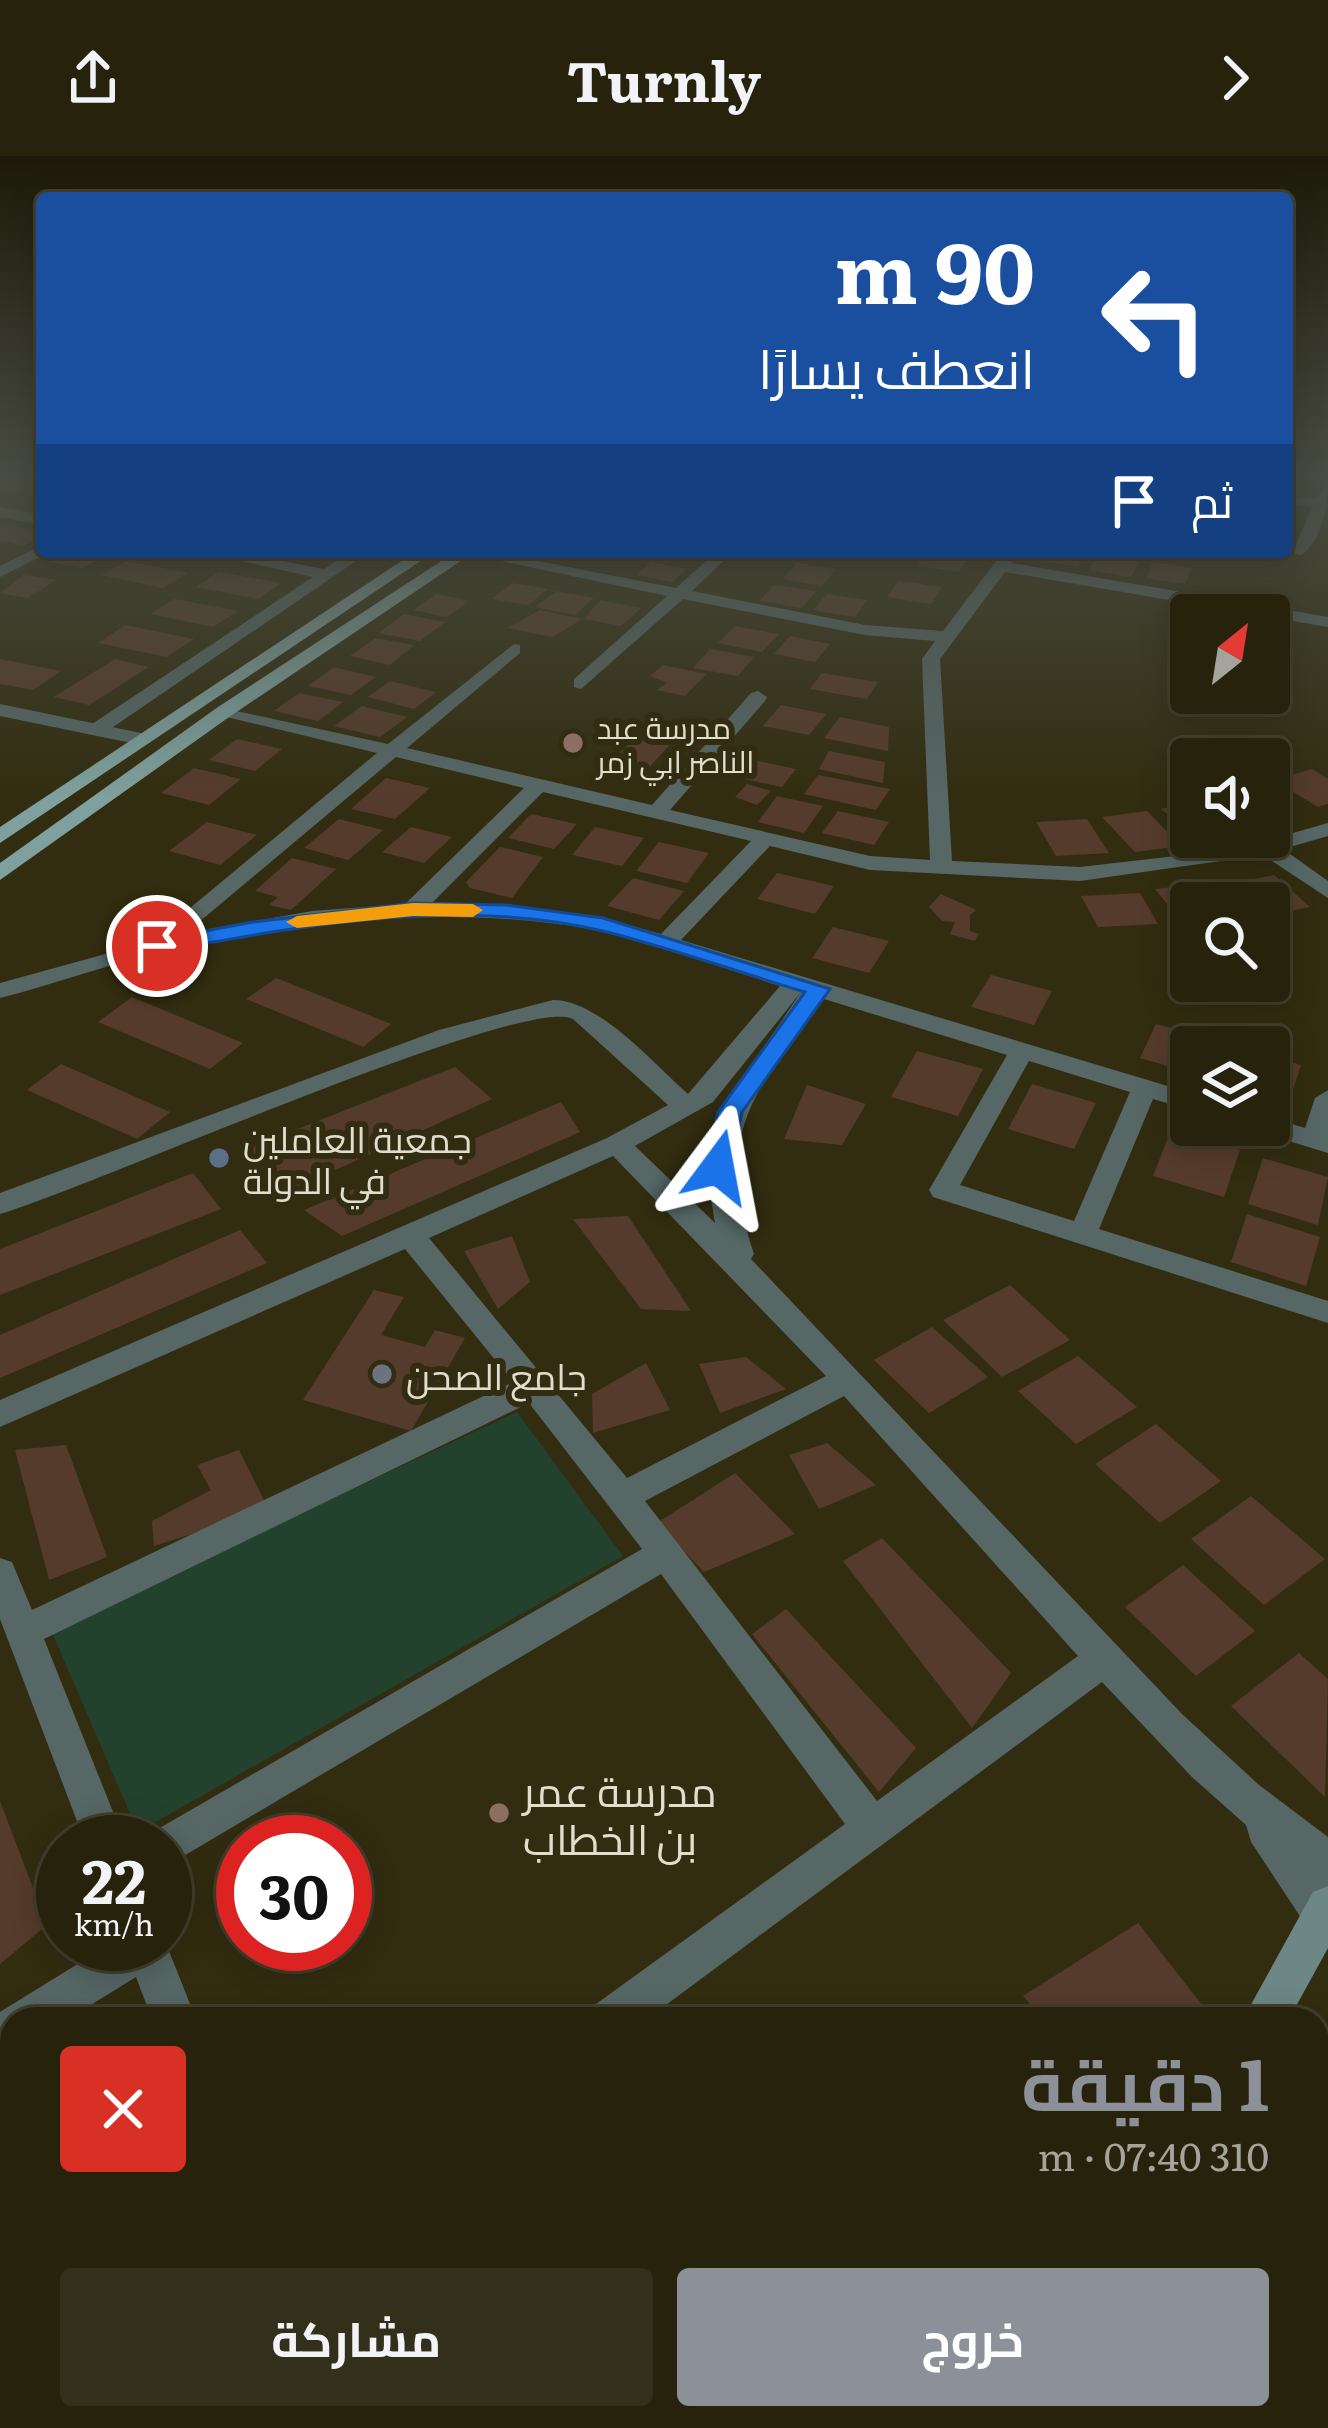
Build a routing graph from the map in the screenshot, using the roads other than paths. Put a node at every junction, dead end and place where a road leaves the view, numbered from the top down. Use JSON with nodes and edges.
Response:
{"nodes":[{"id":1,"x":313,"y":585,"type":"edge"},
{"id":2,"x":376,"y":585,"type":"edge"},
{"id":3,"x":416,"y":585,"type":"edge"},
{"id":4,"x":633,"y":585,"type":"edge"},
{"id":5,"x":689,"y":585,"type":"edge"},
{"id":6,"x":986,"y":585,"type":"edge"},
{"id":7,"x":1138,"y":585,"type":"edge"},
{"id":8,"x":679,"y":594,"type":"junction"},
{"id":9,"x":1328,"y":622,"type":"edge"},
{"id":10,"x":947,"y":637,"type":"junction"},
{"id":11,"x":514,"y":649,"type":"dead end"},
{"id":12,"x":581,"y":683,"type":"dead end"},
{"id":13,"x":758,"y":697,"type":"dead end"},
{"id":14,"x":0,"y":710,"type":"edge"},
{"id":15,"x":225,"y":711,"type":"junction"},
{"id":16,"x":96,"y":730,"type":"junction"},
{"id":17,"x":141,"y":740,"type":"junction"},
{"id":18,"x":394,"y":751,"type":"junction"},
{"id":19,"x":538,"y":785,"type":"junction"},
{"id":20,"x":656,"y":813,"type":"junction"},
{"id":21,"x":1328,"y":829,"type":"edge"},
{"id":22,"x":0,"y":837,"type":"edge"},
{"id":23,"x":766,"y":838,"type":"junction"},
{"id":24,"x":1290,"y":840,"type":"edge"},
{"id":25,"x":1214,"y":858,"type":"edge"},
{"id":26,"x":1282,"y":858,"type":"edge"},
{"id":27,"x":941,"y":867,"type":"junction"},
{"id":28,"x":0,"y":873,"type":"edge"},
{"id":29,"x":1328,"y":891,"type":"edge"},
{"id":30,"x":413,"y":909,"type":"junction"},
{"id":31,"x":665,"y":943,"type":"junction"},
{"id":32,"x":157,"y":946,"type":"junction"},
{"id":33,"x":807,"y":986,"type":"junction"},
{"id":34,"x":0,"y":992,"type":"edge"},
{"id":35,"x":1022,"y":1051,"type":"junction"},
{"id":36,"x":1144,"y":1088,"type":"junction"},
{"id":37,"x":1170,"y":1096,"type":"edge"},
{"id":38,"x":1328,"y":1098,"type":"edge"},
{"id":39,"x":687,"y":1107,"type":"junction"},
{"id":40,"x":1290,"y":1133,"type":"edge"},
{"id":41,"x":1321,"y":1142,"type":"edge"},
{"id":42,"x":617,"y":1144,"type":"junction"},
{"id":43,"x":0,"y":1204,"type":"edge"},
{"id":44,"x":410,"y":1234,"type":"junction"},
{"id":45,"x":1083,"y":1234,"type":"junction"},
{"id":46,"x":743,"y":1265,"type":"junction"},
{"id":47,"x":1328,"y":1312,"type":"edge"},
{"id":48,"x":848,"y":1378,"type":"junction"},
{"id":49,"x":534,"y":1386,"type":"junction"},
{"id":50,"x":0,"y":1414,"type":"edge"},
{"id":51,"x":621,"y":1497,"type":"junction"},
{"id":52,"x":666,"y":1553,"type":"junction"},
{"id":53,"x":0,"y":1573,"type":"edge"},
{"id":54,"x":23,"y":1632,"type":"junction"},
{"id":55,"x":1105,"y":1658,"type":"junction"},
{"id":56,"x":1243,"y":1798,"type":"junction"},
{"id":57,"x":94,"y":1815,"type":"edge"},
{"id":58,"x":873,"y":1828,"type":"junction"},
{"id":59,"x":192,"y":1830,"type":"edge"},
{"id":60,"x":1328,"y":1862,"type":"edge"},
{"id":61,"x":1326,"y":1914,"type":"edge"},
{"id":62,"x":104,"y":1971,"type":"edge"},
{"id":63,"x":155,"y":1971,"type":"edge"},
{"id":64,"x":47,"y":2007,"type":"edge"},
{"id":65,"x":169,"y":2007,"type":"edge"},
{"id":66,"x":637,"y":2007,"type":"edge"},
{"id":67,"x":1271,"y":2007,"type":"edge"}],
"edges":[{"from":1,"to":16,"type":"street"},
{"from":2,"to":17,"type":"main road"},
{"from":3,"to":15,"type":"main road"},
{"from":4,"to":8,"type":"street"},
{"from":5,"to":8,"type":"street"},
{"from":6,"to":10,"type":"street"},
{"from":7,"to":9,"type":"street"},
{"from":8,"to":10,"type":"street"},
{"from":8,"to":12,"type":"street"},
{"from":10,"to":27,"type":"street"},
{"from":11,"to":18,"type":"street"},
{"from":13,"to":20,"type":"street"},
{"from":14,"to":16,"type":"street"},
{"from":15,"to":18,"type":"street"},
{"from":15,"to":28,"type":"main road"},
{"from":16,"to":17,"type":"street"},
{"from":17,"to":22,"type":"main road"},
{"from":18,"to":19,"type":"street"},
{"from":18,"to":32,"type":"street"},
{"from":19,"to":20,"type":"street"},
{"from":19,"to":30,"type":"street"},
{"from":20,"to":23,"type":"street"},
{"from":21,"to":24,"type":"street"},
{"from":23,"to":27,"type":"street"},
{"from":23,"to":31,"type":"street"},
{"from":25,"to":27,"type":"street"},
{"from":26,"to":29,"type":"street"},
{"from":30,"to":31,"type":"street"},
{"from":30,"to":32,"type":"street"},
{"from":31,"to":33,"type":"street"},
{"from":32,"to":34,"type":"street"},
{"from":33,"to":35,"type":"street"},
{"from":33,"to":39,"type":"street"},
{"from":33,"to":46,"type":"street"},
{"from":35,"to":36,"type":"street"},
{"from":35,"to":45,"type":"street"},
{"from":36,"to":37,"type":"street"},
{"from":36,"to":45,"type":"street"},
{"from":38,"to":41,"type":"street"},
{"from":39,"to":42,"type":"street"},
{"from":39,"to":43,"type":"street"},
{"from":40,"to":41,"type":"street"},
{"from":42,"to":44,"type":"street"},
{"from":42,"to":46,"type":"street"},
{"from":44,"to":49,"type":"street"},
{"from":44,"to":50,"type":"street"},
{"from":45,"to":47,"type":"street"},
{"from":46,"to":48,"type":"street"},
{"from":48,"to":51,"type":"street"},
{"from":48,"to":55,"type":"street"},
{"from":49,"to":51,"type":"street"},
{"from":49,"to":54,"type":"street"},
{"from":51,"to":52,"type":"street"},
{"from":52,"to":58,"type":"street"},
{"from":52,"to":59,"type":"street"},
{"from":53,"to":54,"type":"street"},
{"from":54,"to":57,"type":"street"},
{"from":55,"to":56,"type":"street"},
{"from":55,"to":58,"type":"street"},
{"from":56,"to":60,"type":"street"},
{"from":56,"to":61,"type":"street"},
{"from":58,"to":66,"type":"street"},
{"from":61,"to":67,"type":"main road"},
{"from":62,"to":64,"type":"street"},
{"from":63,"to":65,"type":"street"}]}
